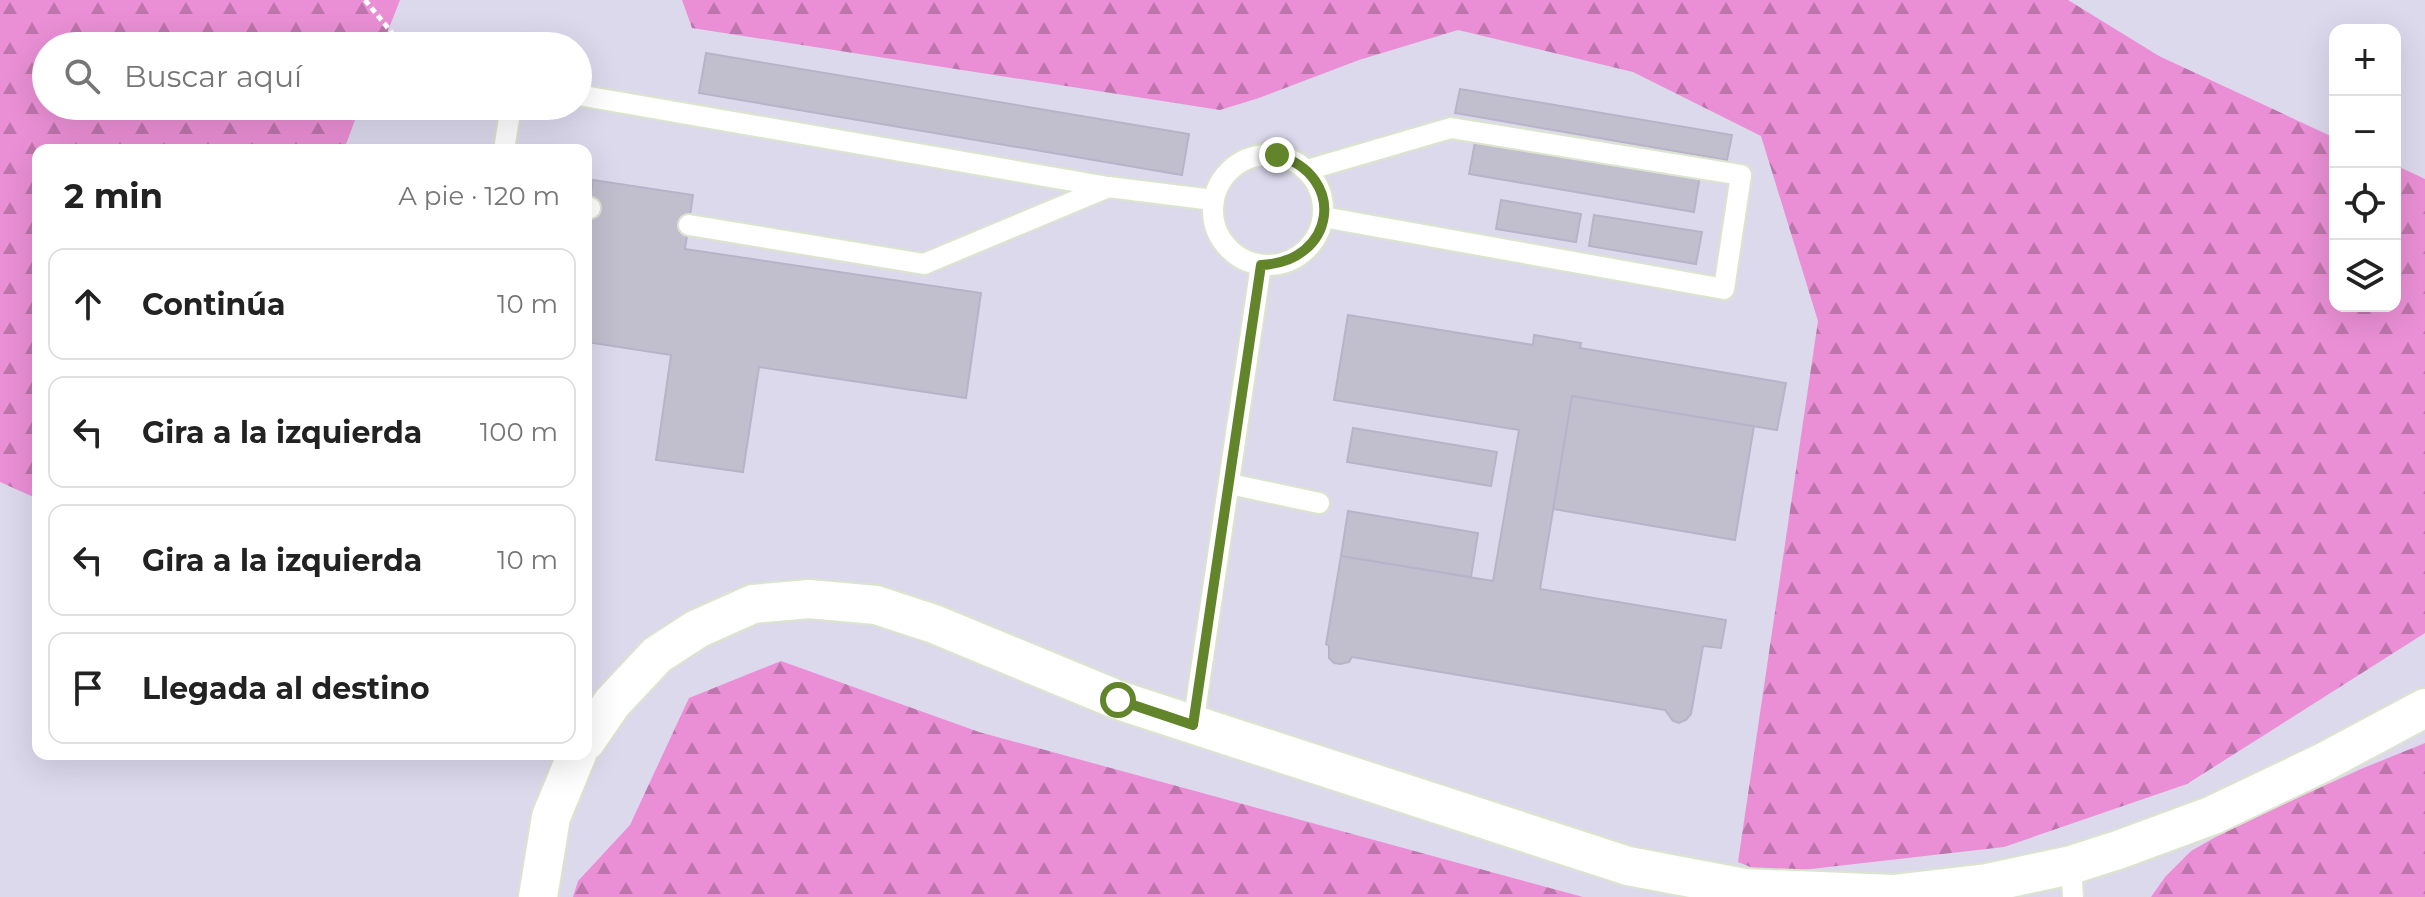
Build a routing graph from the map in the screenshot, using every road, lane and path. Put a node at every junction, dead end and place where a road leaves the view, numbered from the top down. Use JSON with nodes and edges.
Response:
{"nodes":[{"id":1,"x":365,"y":0,"type":"edge"},
{"id":2,"x":391,"y":32,"type":"edge"},
{"id":3,"x":592,"y":97,"type":"edge"},
{"id":4,"x":509,"y":120,"type":"edge"},
{"id":5,"x":505,"y":144,"type":"edge"},
{"id":6,"x":1307,"y":170,"type":"junction"},
{"id":7,"x":1108,"y":187,"type":"junction"},
{"id":8,"x":1213,"y":200,"type":"junction"},
{"id":9,"x":1323,"y":217,"type":"junction"},
{"id":10,"x":689,"y":225,"type":"dead end"},
{"id":11,"x":1261,"y":265,"type":"junction"},
{"id":12,"x":1230,"y":484,"type":"junction"},
{"id":13,"x":1319,"y":503,"type":"dead end"},
{"id":14,"x":2425,"y":708,"type":"edge"},
{"id":15,"x":1193,"y":725,"type":"junction"},
{"id":16,"x":592,"y":732,"type":"edge"},
{"id":17,"x":575,"y":760,"type":"edge"},
{"id":18,"x":2072,"y":881,"type":"edge"},
{"id":19,"x":1747,"y":893,"type":"edge"},
{"id":20,"x":538,"y":897,"type":"edge"}],
"edges":[{"from":1,"to":2,"type":"path"},
{"from":3,"to":7,"type":"lane"},
{"from":4,"to":5,"type":"lane"},
{"from":6,"to":8,"type":"lane"},
{"from":6,"to":9,"type":"lane"},
{"from":6,"to":9,"type":"lane"},
{"from":7,"to":8,"type":"lane"},
{"from":7,"to":10,"type":"lane"},
{"from":8,"to":11,"type":"lane"},
{"from":9,"to":11,"type":"lane"},
{"from":11,"to":12,"type":"lane"},
{"from":12,"to":13,"type":"lane"},
{"from":12,"to":15,"type":"lane"},
{"from":14,"to":18,"type":"street"},
{"from":15,"to":16,"type":"street"},
{"from":15,"to":19,"type":"street"},
{"from":17,"to":20,"type":"street"},
{"from":18,"to":19,"type":"street"}]}
